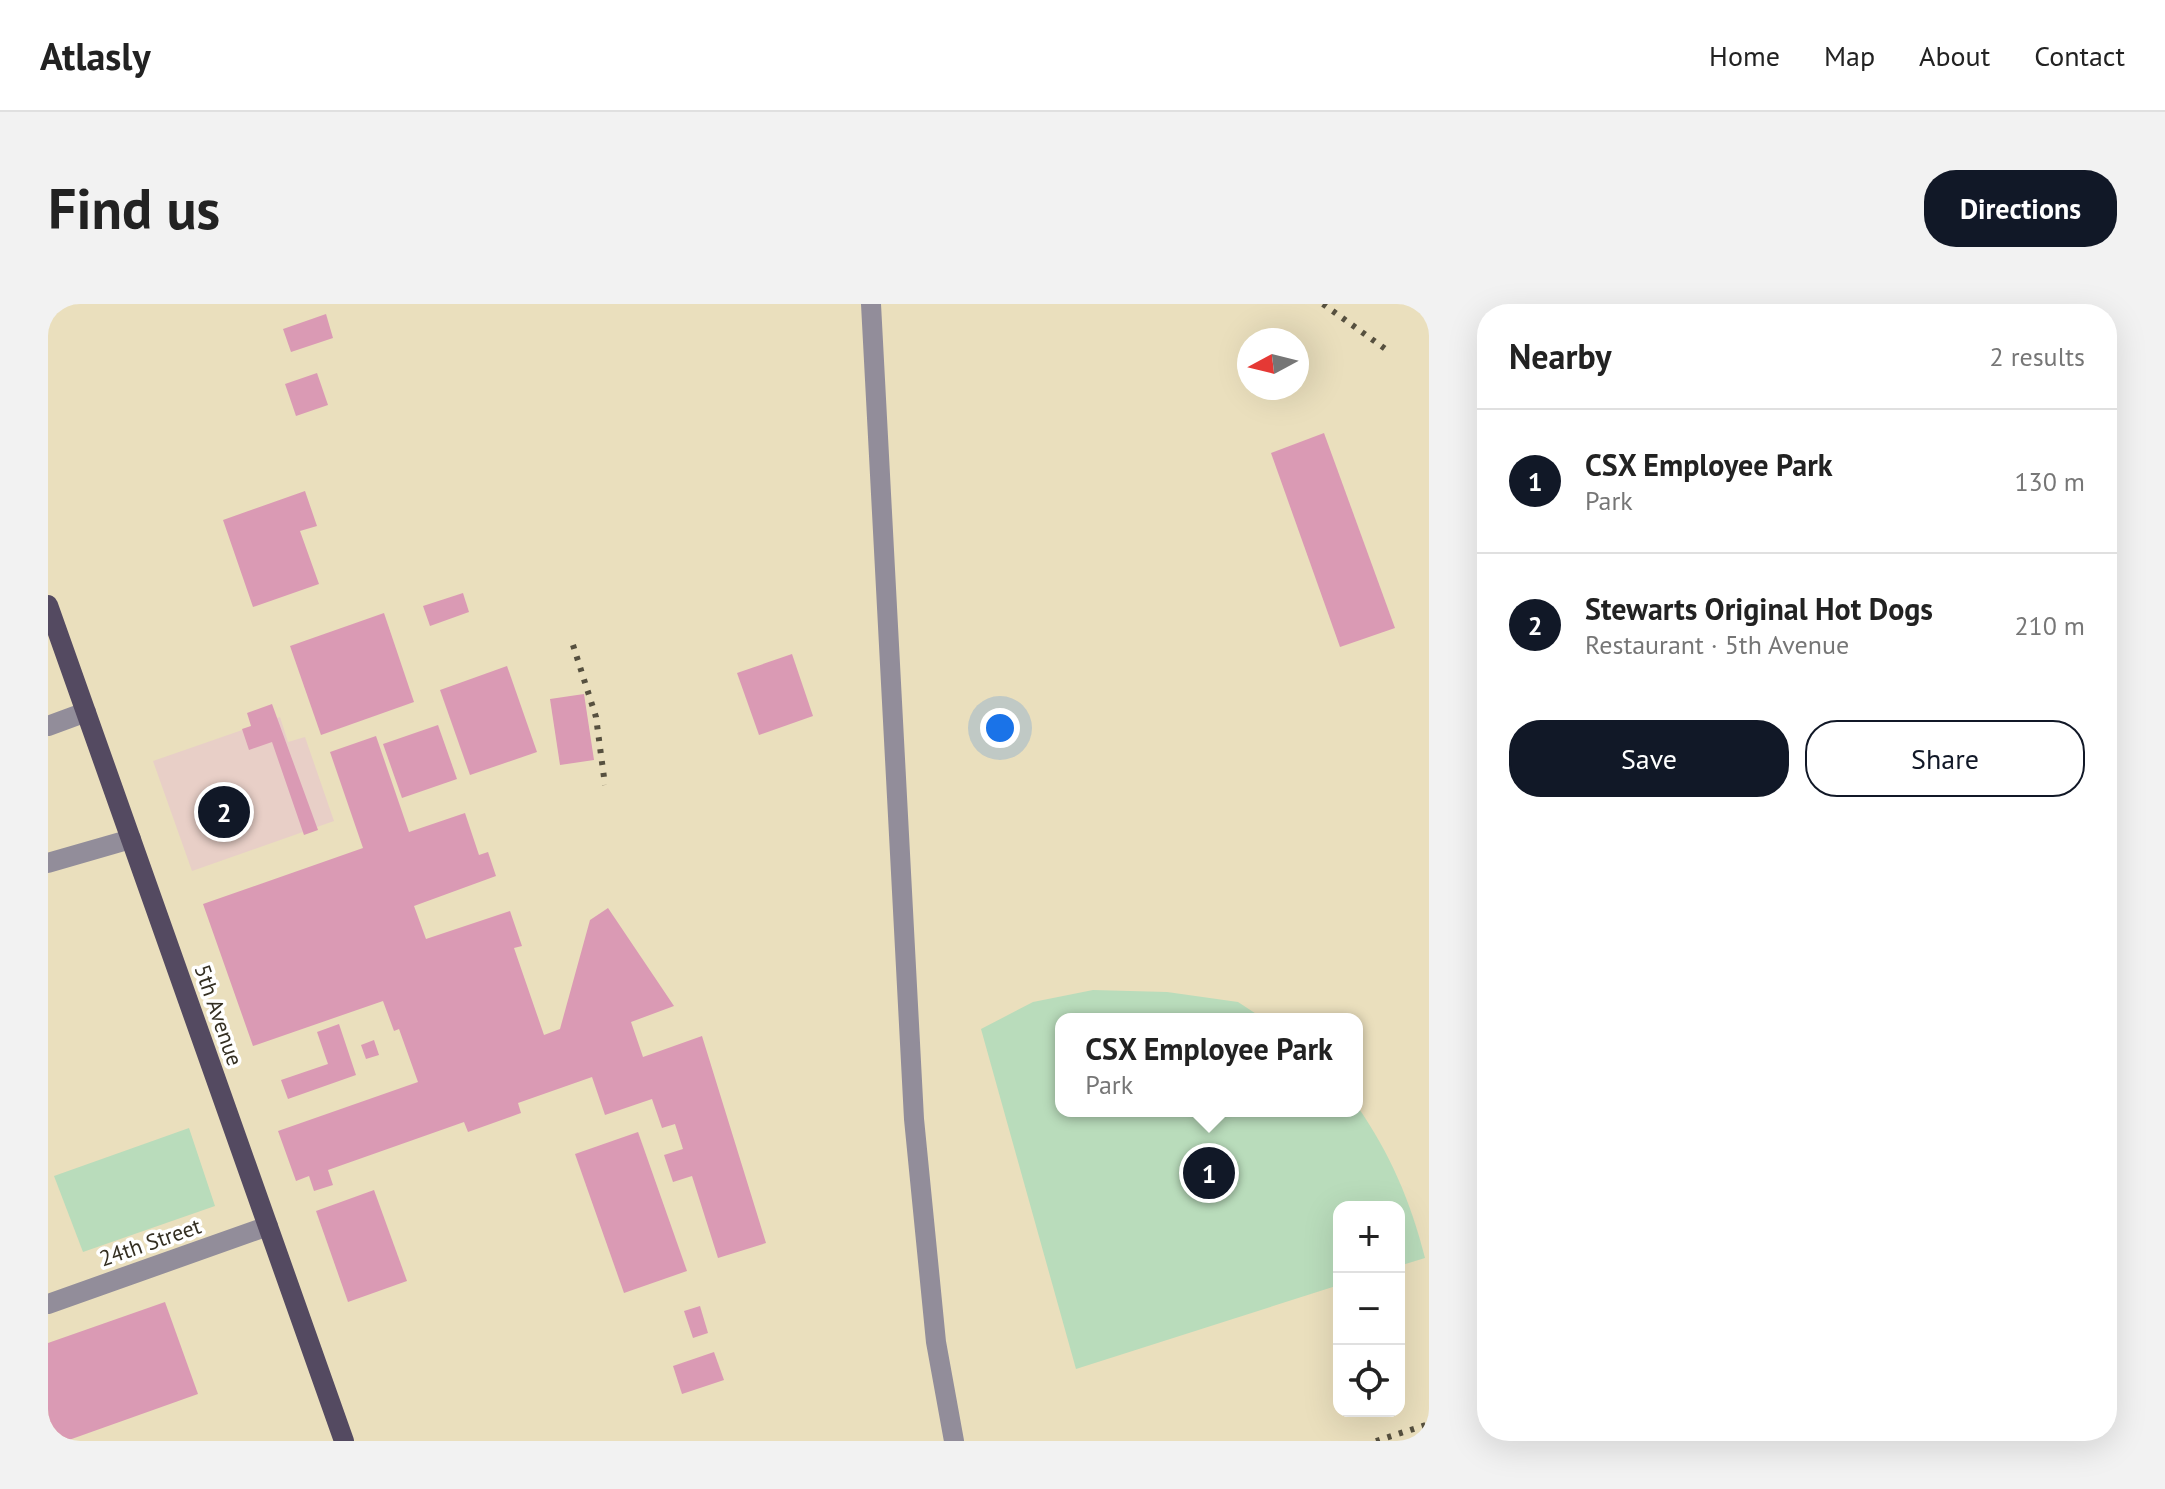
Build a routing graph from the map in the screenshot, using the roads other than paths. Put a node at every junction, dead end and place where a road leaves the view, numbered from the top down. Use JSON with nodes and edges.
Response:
{"nodes":[{"id":1,"x":871,"y":304,"type":"edge"},
{"id":2,"x":48,"y":605,"type":"edge"},
{"id":3,"x":86,"y":712,"type":"junction"},
{"id":4,"x":48,"y":726,"type":"edge"},
{"id":5,"x":131,"y":839,"type":"junction"},
{"id":6,"x":48,"y":863,"type":"edge"},
{"id":7,"x":268,"y":1226,"type":"junction"},
{"id":8,"x":48,"y":1304,"type":"edge"},
{"id":9,"x":344,"y":1441,"type":"edge"},
{"id":10,"x":954,"y":1441,"type":"edge"}],
"edges":[{"from":1,"to":10,"type":"street"},
{"from":2,"to":3,"type":"main road","name":"5th Avenue"},
{"from":3,"to":4,"type":"street"},
{"from":3,"to":5,"type":"main road","name":"5th Avenue"},
{"from":5,"to":6,"type":"street"},
{"from":5,"to":7,"type":"main road","name":"5th Avenue"},
{"from":7,"to":8,"type":"street","name":"24th Street"},
{"from":7,"to":9,"type":"main road","name":"5th Avenue"}]}
